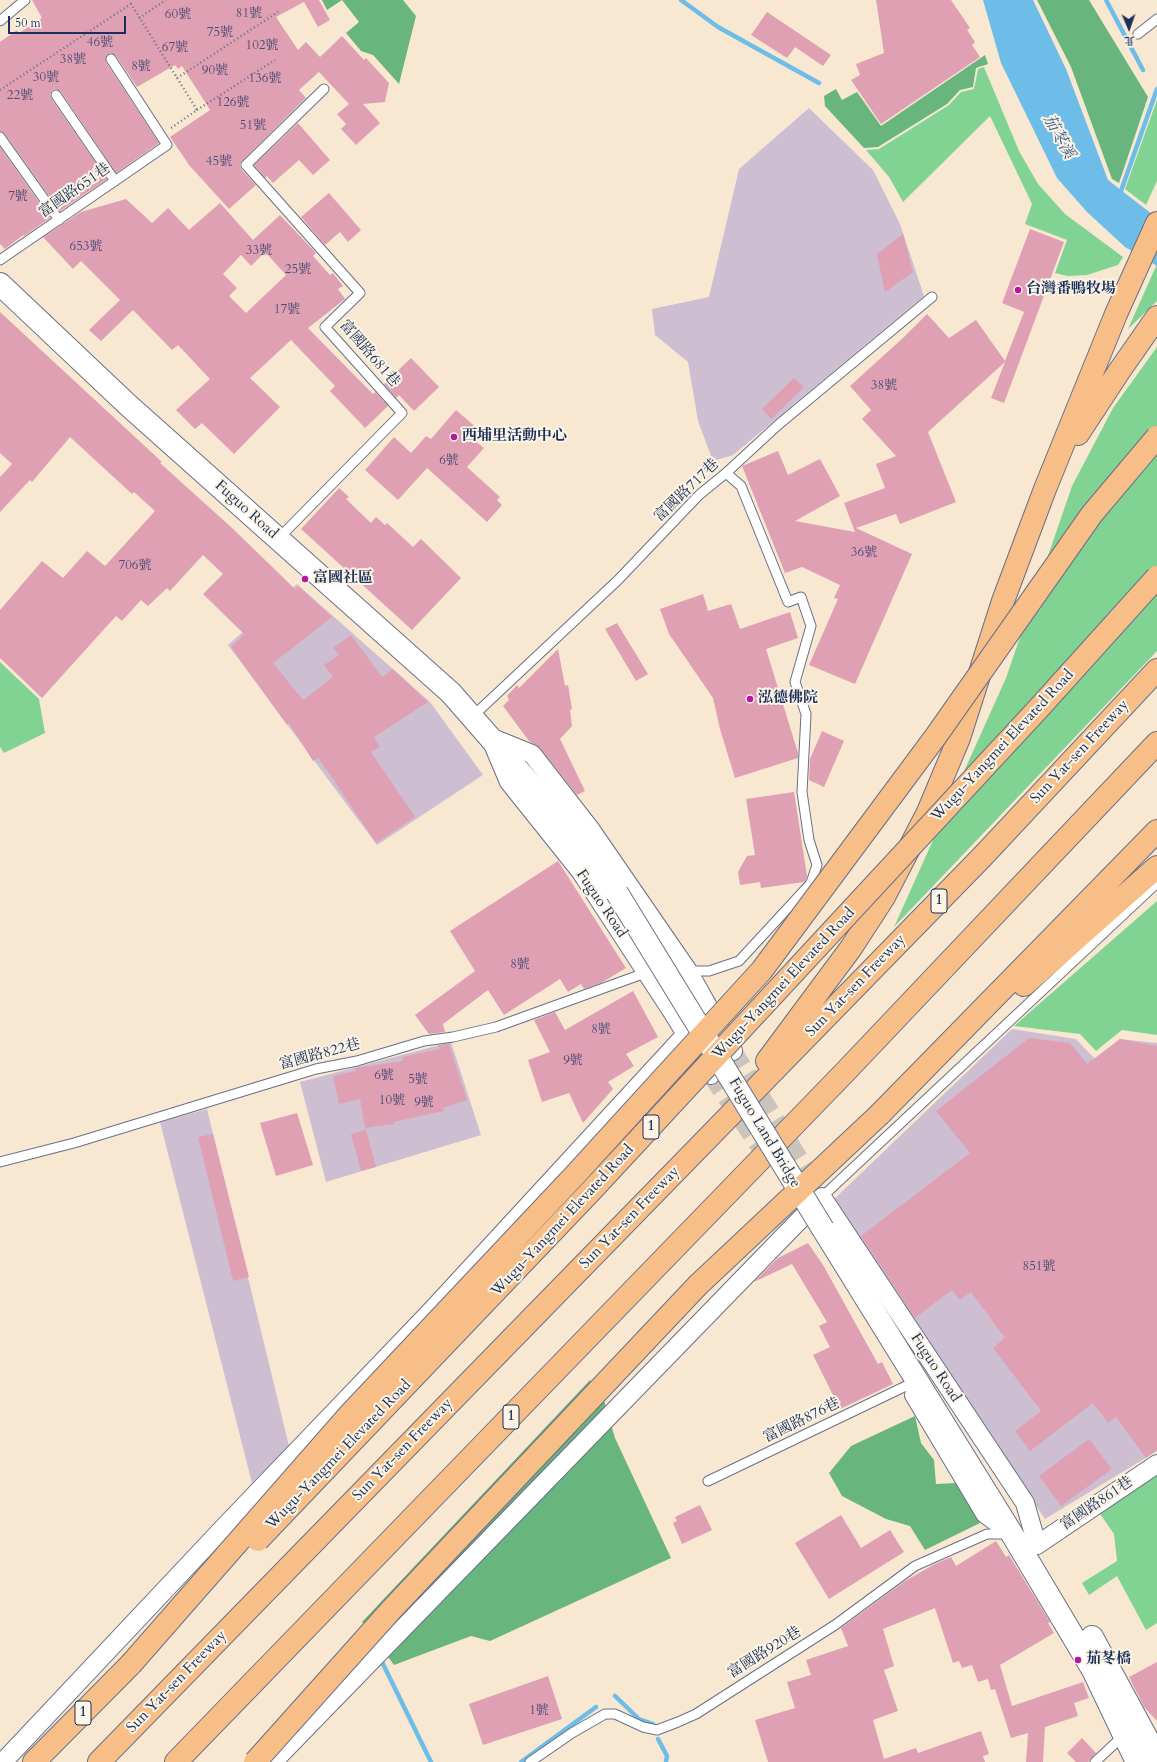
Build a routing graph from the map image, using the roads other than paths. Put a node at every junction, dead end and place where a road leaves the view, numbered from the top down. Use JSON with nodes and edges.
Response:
{"nodes":[{"id":1,"x":25,"y":0,"type":"edge"},
{"id":2,"x":1157,"y":19,"type":"edge"},
{"id":3,"x":0,"y":22,"type":"edge"},
{"id":4,"x":1138,"y":34,"type":"dead end"},
{"id":5,"x":111,"y":59,"type":"dead end"},
{"id":6,"x":324,"y":89,"type":"dead end"},
{"id":7,"x":56,"y":95,"type":"dead end"},
{"id":8,"x":0,"y":137,"type":"edge"},
{"id":9,"x":115,"y":181,"type":"junction"},
{"id":10,"x":59,"y":220,"type":"junction"},
{"id":11,"x":1157,"y":223,"type":"edge"},
{"id":12,"x":0,"y":260,"type":"edge"},
{"id":13,"x":0,"y":284,"type":"edge"},
{"id":14,"x":932,"y":298,"type":"dead end"},
{"id":15,"x":1156,"y":318,"type":"edge"},
{"id":16,"x":1157,"y":437,"type":"edge"},
{"id":17,"x":726,"y":473,"type":"junction"},
{"id":18,"x":1045,"y":488,"type":"junction"},
{"id":19,"x":278,"y":539,"type":"junction"},
{"id":20,"x":1157,"y":576,"type":"edge"},
{"id":21,"x":1157,"y":670,"type":"edge"},
{"id":22,"x":472,"y":717,"type":"junction"},
{"id":23,"x":490,"y":737,"type":"junction"},
{"id":24,"x":1157,"y":743,"type":"edge"},
{"id":25,"x":1157,"y":765,"type":"edge"},
{"id":26,"x":1157,"y":831,"type":"edge"},
{"id":27,"x":1157,"y":867,"type":"edge"},
{"id":28,"x":1157,"y":883,"type":"edge"},
{"id":29,"x":617,"y":893,"type":"joint"},
{"id":30,"x":688,"y":971,"type":"junction"},
{"id":31,"x":646,"y":972,"type":"junction"},
{"id":32,"x":711,"y":1013,"type":"junction"},
{"id":33,"x":686,"y":1034,"type":"junction"},
{"id":34,"x":733,"y":1051,"type":"tunnel mouth"},
{"id":35,"x":846,"y":1071,"type":"junction"},
{"id":36,"x":711,"y":1075,"type":"tunnel mouth"},
{"id":37,"x":880,"y":1114,"type":"junction"},
{"id":38,"x":716,"y":1129,"type":"junction"},
{"id":39,"x":0,"y":1162,"type":"edge"},
{"id":40,"x":822,"y":1196,"type":"junction"},
{"id":41,"x":805,"y":1214,"type":"junction"},
{"id":42,"x":823,"y":1229,"type":"joint"},
{"id":43,"x":864,"y":1295,"type":"junction"},
{"id":44,"x":908,"y":1385,"type":"junction"},
{"id":45,"x":1157,"y":1464,"type":"edge"},
{"id":46,"x":708,"y":1481,"type":"dead end"},
{"id":47,"x":1012,"y":1534,"type":"junction"},
{"id":48,"x":1037,"y":1545,"type":"junction"},
{"id":49,"x":131,"y":1664,"type":"junction"},
{"id":50,"x":1140,"y":1745,"type":"edge"},
{"id":51,"x":3,"y":1762,"type":"edge"},
{"id":52,"x":34,"y":1762,"type":"edge"},
{"id":53,"x":99,"y":1762,"type":"edge"},
{"id":54,"x":176,"y":1762,"type":"edge"},
{"id":55,"x":255,"y":1762,"type":"edge"},
{"id":56,"x":272,"y":1762,"type":"edge"},
{"id":57,"x":530,"y":1762,"type":"edge"},
{"id":58,"x":1095,"y":1762,"type":"edge"}],
"edges":[{"from":1,"to":3,"type":"lane"},
{"from":2,"to":4,"type":"lane"},
{"from":5,"to":9,"type":"lane","name":"富國路651巷"},
{"from":6,"to":19,"type":"lane","name":"富國路681巷"},
{"from":7,"to":9,"type":"lane"},
{"from":8,"to":10,"type":"lane"},
{"from":9,"to":10,"type":"lane","name":"富國路651巷"},
{"from":10,"to":12,"type":"lane","name":"富國路651巷"},
{"from":11,"to":18,"type":"highway"},
{"from":13,"to":19,"type":"street","name":"Fuguo Road"},
{"from":14,"to":17,"type":"lane","name":"富國路717巷"},
{"from":15,"to":18,"type":"highway"},
{"from":16,"to":49,"type":"highway","bridge":true},
{"from":17,"to":22,"type":"lane","name":"富國路717巷"},
{"from":17,"to":30,"type":"lane","name":"富國路822巷"},
{"from":18,"to":38,"type":"highway"},
{"from":19,"to":22,"type":"street","name":"Fuguo Road"},
{"from":20,"to":49,"type":"highway","name":"Wugu-Yangmei Elevated Road","number":"1","bridge":true},
{"from":21,"to":38,"type":"highway","name":"Sun Yat-sen Freeway","number":"1"},
{"from":22,"to":23,"type":"street","name":"Fuguo Road"},
{"from":23,"to":29,"type":"street","name":"Fuguo Road"},
{"from":23,"to":30,"type":"street","name":"Fuguo Road"},
{"from":23,"to":31,"type":"street","name":"Fuguo Road"},
{"from":24,"to":35,"type":"highway","number":"1"},
{"from":25,"to":35,"type":"highway"},
{"from":26,"to":37,"type":"highway"},
{"from":27,"to":37,"type":"highway"},
{"from":28,"to":40,"type":"lane"},
{"from":29,"to":42,"type":"street","name":"Fuguo Land Bridge","bridge":true},
{"from":30,"to":31,"type":"lane","name":"富國路822巷"},
{"from":30,"to":32,"type":"street","name":"Fuguo Road"},
{"from":31,"to":33,"type":"street","name":"Fuguo Road"},
{"from":31,"to":39,"type":"lane","name":"富國路822巷"},
{"from":32,"to":33,"type":"street"},
{"from":32,"to":34,"type":"street","name":"Fuguo Road"},
{"from":33,"to":36,"type":"street","name":"Fuguo Road"},
{"from":33,"to":51,"type":"street"},
{"from":35,"to":54,"type":"highway","number":"1"},
{"from":37,"to":55,"type":"highway","bridge":true},
{"from":38,"to":53,"type":"highway","name":"Sun Yat-sen Freeway","number":"1"},
{"from":40,"to":41,"type":"street"},
{"from":40,"to":48,"type":"street","name":"Fuguo Road"},
{"from":41,"to":44,"type":"street","name":"Fuguo Road"},
{"from":41,"to":56,"type":"street"},
{"from":42,"to":43,"type":"street","name":"Fuguo Road"},
{"from":43,"to":47,"type":"street","name":"Fuguo Road"},
{"from":43,"to":48,"type":"street","name":"Fuguo Road"},
{"from":44,"to":46,"type":"lane","name":"富國路876巷"},
{"from":44,"to":47,"type":"street","name":"Fuguo Road"},
{"from":45,"to":48,"type":"street","name":"富國路861巷"},
{"from":47,"to":48,"type":"street"},
{"from":47,"to":50,"type":"street","name":"Fuguo Road"},
{"from":47,"to":57,"type":"lane","name":"富國路920巷"},
{"from":48,"to":50,"type":"street","name":"Fuguo Road"},
{"from":49,"to":52,"type":"highway","name":"Wugu-Yangmei Elevated Road","number":"1"},
{"from":50,"to":58,"type":"lane"}]}
